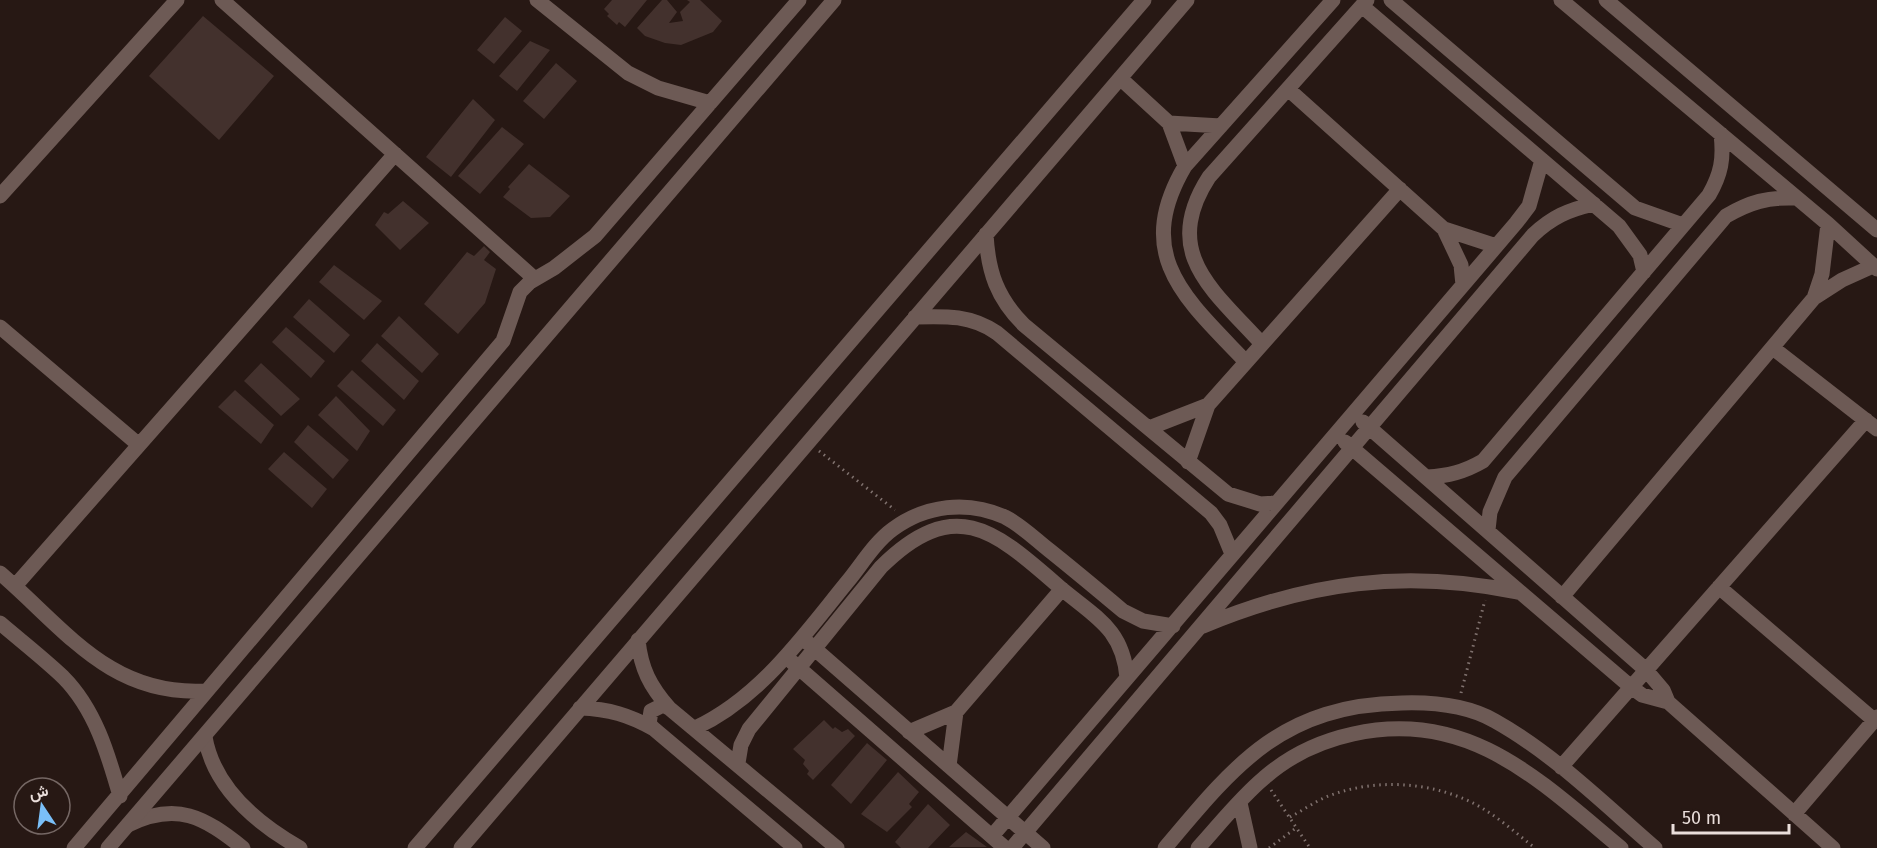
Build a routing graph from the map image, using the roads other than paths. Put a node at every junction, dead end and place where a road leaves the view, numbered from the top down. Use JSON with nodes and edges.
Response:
{"nodes":[{"id":1,"x":177,"y":0,"type":"edge"},
{"id":2,"x":222,"y":0,"type":"edge"},
{"id":3,"x":537,"y":0,"type":"edge"},
{"id":4,"x":799,"y":0,"type":"edge"},
{"id":5,"x":834,"y":0,"type":"edge"},
{"id":6,"x":1144,"y":0,"type":"edge"},
{"id":7,"x":1187,"y":0,"type":"edge"},
{"id":8,"x":1333,"y":0,"type":"edge"},
{"id":9,"x":1391,"y":0,"type":"edge"},
{"id":10,"x":1561,"y":0,"type":"edge"},
{"id":11,"x":1606,"y":0,"type":"edge"},
{"id":12,"x":1365,"y":3,"type":"edge"},
{"id":13,"x":1120,"y":78,"type":"junction"},
{"id":14,"x":1288,"y":89,"type":"junction"},
{"id":15,"x":710,"y":103,"type":"junction"},
{"id":16,"x":1169,"y":123,"type":"junction"},
{"id":17,"x":1221,"y":126,"type":"junction"},
{"id":18,"x":1721,"y":134,"type":"junction"},
{"id":19,"x":394,"y":154,"type":"junction"},
{"id":20,"x":1542,"y":160,"type":"junction"},
{"id":21,"x":1185,"y":166,"type":"junction"},
{"id":22,"x":1400,"y":189,"type":"junction"},
{"id":23,"x":0,"y":196,"type":"edge"},
{"id":24,"x":1795,"y":198,"type":"junction"},
{"id":25,"x":1594,"y":204,"type":"junction"},
{"id":26,"x":1635,"y":208,"type":"junction"},
{"id":27,"x":1828,"y":224,"type":"junction"},
{"id":28,"x":1683,"y":225,"type":"junction"},
{"id":29,"x":1619,"y":226,"type":"junction"},
{"id":30,"x":1444,"y":229,"type":"junction"},
{"id":31,"x":1877,"y":230,"type":"edge"},
{"id":32,"x":986,"y":234,"type":"junction"},
{"id":33,"x":1496,"y":246,"type":"junction"},
{"id":34,"x":1875,"y":267,"type":"edge"},
{"id":35,"x":1644,"y":272,"type":"junction"},
{"id":36,"x":535,"y":279,"type":"junction"},
{"id":37,"x":1463,"y":285,"type":"junction"},
{"id":38,"x":1814,"y":298,"type":"junction"},
{"id":39,"x":915,"y":317,"type":"junction"},
{"id":40,"x":0,"y":327,"type":"edge"},
{"id":41,"x":1262,"y":344,"type":"junction"},
{"id":42,"x":1773,"y":348,"type":"junction"},
{"id":43,"x":1572,"y":357,"type":"junction"},
{"id":44,"x":1246,"y":363,"type":"junction"},
{"id":45,"x":1592,"y":374,"type":"junction"},
{"id":46,"x":1208,"y":405,"type":"junction"},
{"id":47,"x":1353,"y":413,"type":"junction"},
{"id":48,"x":1871,"y":425,"type":"edge"},
{"id":49,"x":1149,"y":428,"type":"junction"},
{"id":50,"x":1370,"y":428,"type":"junction"},
{"id":51,"x":1336,"y":434,"type":"junction"},
{"id":52,"x":139,"y":445,"type":"junction"},
{"id":53,"x":1352,"y":449,"type":"junction"},
{"id":54,"x":1188,"y":462,"type":"junction"},
{"id":55,"x":1426,"y":477,"type":"junction"},
{"id":56,"x":1215,"y":483,"type":"junction"},
{"id":57,"x":1199,"y":503,"type":"junction"},
{"id":58,"x":1276,"y":503,"type":"junction"},
{"id":59,"x":1488,"y":530,"type":"junction"},
{"id":60,"x":1232,"y":554,"type":"junction"},
{"id":61,"x":0,"y":573,"type":"edge"},
{"id":62,"x":15,"y":586,"type":"junction"},
{"id":63,"x":1719,"y":587,"type":"junction"},
{"id":64,"x":1062,"y":589,"type":"junction"},
{"id":65,"x":1520,"y":592,"type":"junction"},
{"id":66,"x":1562,"y":597,"type":"junction"},
{"id":67,"x":1123,"y":611,"type":"junction"},
{"id":68,"x":0,"y":622,"type":"edge"},
{"id":69,"x":1173,"y":626,"type":"junction"},
{"id":70,"x":1108,"y":627,"type":"junction"},
{"id":71,"x":1201,"y":627,"type":"junction"},
{"id":72,"x":802,"y":637,"type":"junction"},
{"id":73,"x":638,"y":640,"type":"junction"},
{"id":74,"x":815,"y":650,"type":"junction"},
{"id":75,"x":786,"y":656,"type":"junction"},
{"id":76,"x":799,"y":668,"type":"junction"},
{"id":77,"x":1646,"y":670,"type":"junction"},
{"id":78,"x":1127,"y":678,"type":"junction"},
{"id":79,"x":1631,"y":687,"type":"junction"},
{"id":80,"x":205,"y":691,"type":"junction"},
{"id":81,"x":1668,"y":702,"type":"junction"},
{"id":82,"x":580,"y":708,"type":"junction"},
{"id":83,"x":669,"y":708,"type":"junction"},
{"id":84,"x":956,"y":712,"type":"junction"},
{"id":85,"x":1876,"y":718,"type":"edge"},
{"id":86,"x":695,"y":728,"type":"junction"},
{"id":87,"x":654,"y":729,"type":"junction"},
{"id":88,"x":909,"y":732,"type":"junction"},
{"id":89,"x":205,"y":737,"type":"junction"},
{"id":90,"x":738,"y":763,"type":"junction"},
{"id":91,"x":949,"y":766,"type":"junction"},
{"id":92,"x":1561,"y":767,"type":"junction"},
{"id":93,"x":120,"y":796,"type":"junction"},
{"id":94,"x":1240,"y":802,"type":"junction"},
{"id":95,"x":1794,"y":814,"type":"junction"},
{"id":96,"x":1008,"y":818,"type":"junction"},
{"id":97,"x":128,"y":825,"type":"junction"},
{"id":98,"x":1600,"y":831,"type":"junction"},
{"id":99,"x":1025,"y":832,"type":"junction"},
{"id":100,"x":992,"y":836,"type":"junction"},
{"id":101,"x":74,"y":848,"type":"edge"},
{"id":102,"x":108,"y":848,"type":"edge"},
{"id":103,"x":243,"y":848,"type":"edge"},
{"id":104,"x":300,"y":848,"type":"edge"},
{"id":105,"x":415,"y":848,"type":"edge"},
{"id":106,"x":461,"y":848,"type":"edge"},
{"id":107,"x":795,"y":848,"type":"edge"},
{"id":108,"x":837,"y":848,"type":"edge"},
{"id":109,"x":1005,"y":848,"type":"edge"},
{"id":110,"x":1012,"y":848,"type":"edge"},
{"id":111,"x":1043,"y":848,"type":"edge"},
{"id":112,"x":1165,"y":848,"type":"edge"},
{"id":113,"x":1202,"y":848,"type":"edge"},
{"id":114,"x":1250,"y":848,"type":"edge"},
{"id":115,"x":1601,"y":848,"type":"edge"},
{"id":116,"x":1621,"y":848,"type":"edge"},
{"id":117,"x":1655,"y":848,"type":"edge"},
{"id":118,"x":1833,"y":848,"type":"edge"}],
"edges":[{"from":1,"to":23,"type":"street"},
{"from":2,"to":19,"type":"street"},
{"from":3,"to":15,"type":"street"},
{"from":4,"to":15,"type":"street"},
{"from":5,"to":89,"type":"street"},
{"from":6,"to":105,"type":"street"},
{"from":7,"to":13,"type":"street"},
{"from":8,"to":17,"type":"street"},
{"from":9,"to":26,"type":"street"},
{"from":10,"to":18,"type":"street"},
{"from":11,"to":31,"type":"street"},
{"from":12,"to":14,"type":"street"},
{"from":12,"to":20,"type":"street"},
{"from":13,"to":16,"type":"street"},
{"from":13,"to":32,"type":"street"},
{"from":14,"to":22,"type":"street"},
{"from":14,"to":41,"type":"street"},
{"from":15,"to":36,"type":"street"},
{"from":16,"to":17,"type":"street"},
{"from":16,"to":21,"type":"street"},
{"from":17,"to":21,"type":"street"},
{"from":18,"to":24,"type":"street"},
{"from":18,"to":28,"type":"street"},
{"from":19,"to":36,"type":"street"},
{"from":19,"to":52,"type":"street"},
{"from":20,"to":25,"type":"street"},
{"from":20,"to":33,"type":"street"},
{"from":21,"to":44,"type":"street"},
{"from":22,"to":30,"type":"street"},
{"from":22,"to":41,"type":"street"},
{"from":24,"to":27,"type":"street"},
{"from":24,"to":45,"type":"street"},
{"from":25,"to":29,"type":"street"},
{"from":25,"to":50,"type":"street"},
{"from":26,"to":28,"type":"street"},
{"from":26,"to":29,"type":"street"},
{"from":27,"to":34,"type":"street"},
{"from":27,"to":38,"type":"street"},
{"from":28,"to":35,"type":"street"},
{"from":29,"to":35,"type":"street"},
{"from":30,"to":33,"type":"street"},
{"from":30,"to":37,"type":"street"},
{"from":32,"to":39,"type":"street"},
{"from":32,"to":49,"type":"street"},
{"from":33,"to":37,"type":"street"},
{"from":34,"to":38,"type":"street"},
{"from":35,"to":43,"type":"street"},
{"from":36,"to":80,"type":"street"},
{"from":37,"to":47,"type":"street"},
{"from":38,"to":42,"type":"street"},
{"from":39,"to":57,"type":"street"},
{"from":39,"to":73,"type":"street"},
{"from":40,"to":52,"type":"street"},
{"from":41,"to":44,"type":"street"},
{"from":42,"to":48,"type":"street"},
{"from":42,"to":66,"type":"street"},
{"from":43,"to":45,"type":"street"},
{"from":43,"to":55,"type":"street"},
{"from":44,"to":46,"type":"street"},
{"from":45,"to":59,"type":"street"},
{"from":46,"to":49,"type":"street"},
{"from":46,"to":54,"type":"street"},
{"from":47,"to":50,"type":"street"},
{"from":47,"to":51,"type":"street"},
{"from":48,"to":63,"type":"street"},
{"from":49,"to":54,"type":"street"},
{"from":50,"to":53,"type":"street"},
{"from":50,"to":55,"type":"street"},
{"from":51,"to":53,"type":"street"},
{"from":51,"to":58,"type":"street"},
{"from":52,"to":62,"type":"street"},
{"from":53,"to":65,"type":"street"},
{"from":53,"to":71,"type":"street"},
{"from":54,"to":56,"type":"street"},
{"from":55,"to":59,"type":"street"},
{"from":56,"to":57,"type":"street"},
{"from":56,"to":58,"type":"street"},
{"from":57,"to":60,"type":"street"},
{"from":58,"to":60,"type":"street"},
{"from":59,"to":66,"type":"street"},
{"from":60,"to":69,"type":"street"},
{"from":61,"to":62,"type":"street"},
{"from":62,"to":80,"type":"street"},
{"from":63,"to":77,"type":"street"},
{"from":63,"to":85,"type":"street"},
{"from":64,"to":70,"type":"street"},
{"from":64,"to":74,"type":"street"},
{"from":64,"to":84,"type":"street"},
{"from":65,"to":71,"type":"street"},
{"from":65,"to":79,"type":"street"},
{"from":66,"to":77,"type":"street"},
{"from":67,"to":69,"type":"street"},
{"from":67,"to":70,"type":"street"},
{"from":67,"to":72,"type":"street"},
{"from":68,"to":93,"type":"street"},
{"from":69,"to":78,"type":"street"},
{"from":70,"to":78,"type":"street"},
{"from":71,"to":99,"type":"street"},
{"from":72,"to":74,"type":"street"},
{"from":72,"to":75,"type":"street"},
{"from":73,"to":82,"type":"street"},
{"from":73,"to":83,"type":"street"},
{"from":74,"to":76,"type":"street"},
{"from":74,"to":88,"type":"street"},
{"from":75,"to":76,"type":"street"},
{"from":75,"to":86,"type":"street"},
{"from":76,"to":90,"type":"street"},
{"from":76,"to":100,"type":"street"},
{"from":77,"to":79,"type":"street"},
{"from":77,"to":81,"type":"street"},
{"from":78,"to":96,"type":"street"},
{"from":79,"to":81,"type":"street"},
{"from":79,"to":92,"type":"street"},
{"from":80,"to":93,"type":"street"},
{"from":81,"to":95,"type":"street"},
{"from":82,"to":87,"type":"street"},
{"from":82,"to":106,"type":"street"},
{"from":83,"to":86,"type":"street"},
{"from":83,"to":87,"type":"street"},
{"from":84,"to":88,"type":"street"},
{"from":84,"to":91,"type":"street"},
{"from":85,"to":95,"type":"street"},
{"from":86,"to":90,"type":"street"},
{"from":87,"to":107,"type":"street"},
{"from":88,"to":91,"type":"street"},
{"from":89,"to":97,"type":"street"},
{"from":89,"to":104,"type":"street"},
{"from":90,"to":108,"type":"street"},
{"from":91,"to":96,"type":"street"},
{"from":92,"to":112,"type":"street"},
{"from":92,"to":117,"type":"street"},
{"from":93,"to":101,"type":"street"},
{"from":94,"to":98,"type":"street"},
{"from":94,"to":113,"type":"street"},
{"from":94,"to":114,"type":"street"},
{"from":95,"to":118,"type":"street"},
{"from":96,"to":99,"type":"street"},
{"from":96,"to":100,"type":"street"},
{"from":97,"to":102,"type":"street"},
{"from":97,"to":103,"type":"street"},
{"from":98,"to":115,"type":"street"},
{"from":98,"to":116,"type":"street"},
{"from":99,"to":110,"type":"street"},
{"from":99,"to":111,"type":"street"},
{"from":100,"to":109,"type":"street"}]}
